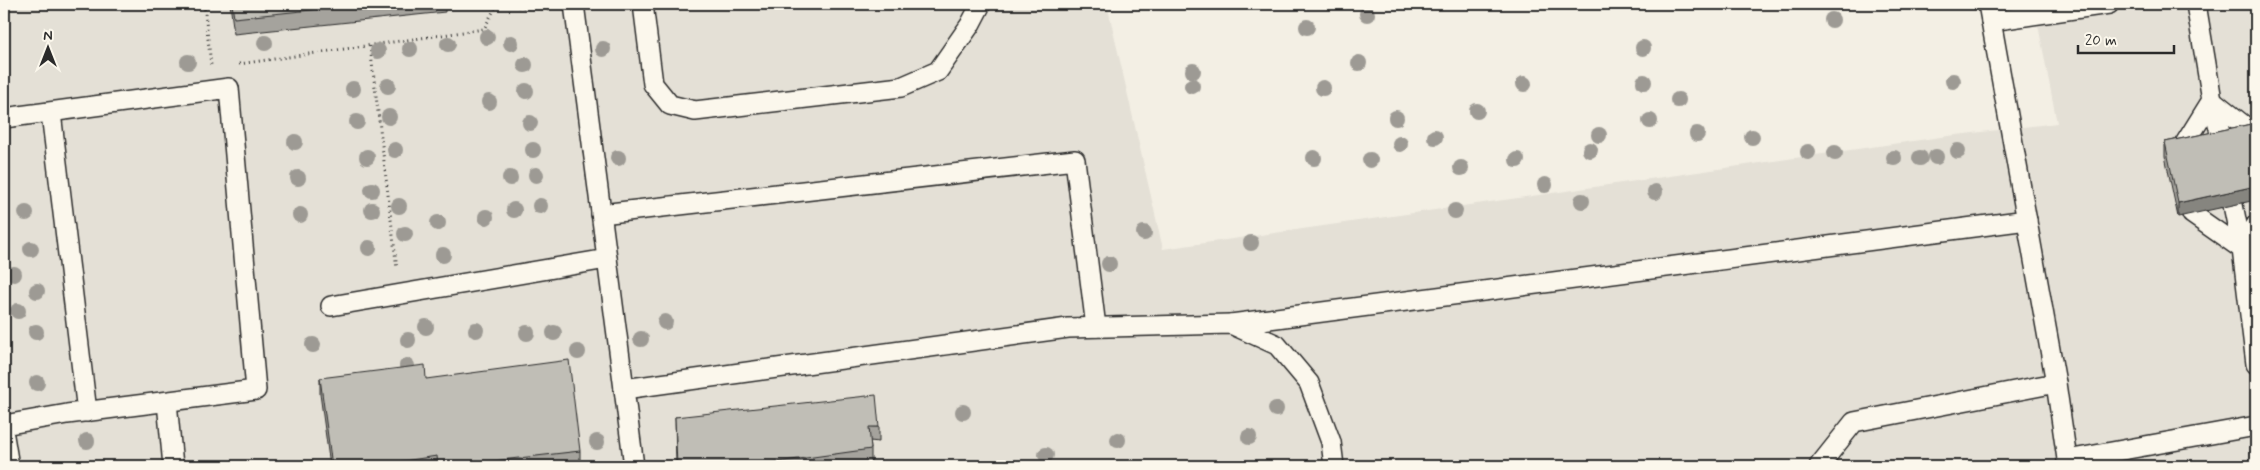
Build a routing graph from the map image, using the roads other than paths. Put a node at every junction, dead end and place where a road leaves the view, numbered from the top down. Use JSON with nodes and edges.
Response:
{"nodes":[{"id":1,"x":643,"y":4,"type":"edge"},
{"id":2,"x":981,"y":4,"type":"edge"},
{"id":3,"x":2109,"y":4,"type":"edge"},
{"id":4,"x":2196,"y":4,"type":"edge"},
{"id":5,"x":575,"y":8,"type":"edge"},
{"id":6,"x":1990,"y":13,"type":"edge"},
{"id":7,"x":2212,"y":100,"type":"junction"},
{"id":8,"x":51,"y":113,"type":"junction"},
{"id":9,"x":4,"y":118,"type":"edge"},
{"id":10,"x":2256,"y":135,"type":"edge"},
{"id":11,"x":2223,"y":144,"type":"edge"},
{"id":12,"x":2179,"y":154,"type":"edge"},
{"id":13,"x":2233,"y":205,"type":"edge"},
{"id":14,"x":601,"y":214,"type":"junction"},
{"id":15,"x":2192,"y":214,"type":"edge"},
{"id":16,"x":2027,"y":220,"type":"junction"},
{"id":17,"x":2256,"y":225,"type":"edge"},
{"id":18,"x":2242,"y":249,"type":"junction"},
{"id":19,"x":607,"y":259,"type":"junction"},
{"id":20,"x":331,"y":306,"type":"dead end"},
{"id":21,"x":1231,"y":324,"type":"junction"},
{"id":22,"x":1096,"y":327,"type":"junction"},
{"id":23,"x":2256,"y":364,"type":"edge"},
{"id":24,"x":2056,"y":383,"type":"junction"},
{"id":25,"x":624,"y":389,"type":"junction"},
{"id":26,"x":167,"y":402,"type":"junction"},
{"id":27,"x":87,"y":412,"type":"junction"},
{"id":28,"x":4,"y":425,"type":"edge"},
{"id":29,"x":2256,"y":426,"type":"edge"},
{"id":30,"x":4,"y":436,"type":"edge"},
{"id":31,"x":2068,"y":463,"type":"edge"},
{"id":32,"x":9,"y":466,"type":"edge"},
{"id":33,"x":173,"y":466,"type":"edge"},
{"id":34,"x":634,"y":466,"type":"edge"},
{"id":35,"x":1334,"y":466,"type":"edge"},
{"id":36,"x":1819,"y":466,"type":"edge"}],
"edges":[{"from":1,"to":2,"type":"lane"},
{"from":3,"to":6,"type":"lane"},
{"from":4,"to":7,"type":"lane"},
{"from":5,"to":14,"type":"lane"},
{"from":6,"to":16,"type":"lane"},
{"from":7,"to":10,"type":"lane"},
{"from":7,"to":11,"type":"lane"},
{"from":7,"to":12,"type":"lane"},
{"from":8,"to":9,"type":"lane"},
{"from":8,"to":26,"type":"lane"},
{"from":8,"to":27,"type":"lane"},
{"from":13,"to":18,"type":"lane"},
{"from":14,"to":19,"type":"lane"},
{"from":14,"to":22,"type":"lane"},
{"from":15,"to":18,"type":"lane"},
{"from":16,"to":21,"type":"lane"},
{"from":16,"to":24,"type":"lane"},
{"from":17,"to":18,"type":"lane"},
{"from":18,"to":23,"type":"lane"},
{"from":19,"to":20,"type":"lane"},
{"from":19,"to":25,"type":"lane"},
{"from":21,"to":22,"type":"lane"},
{"from":21,"to":35,"type":"lane"},
{"from":22,"to":25,"type":"lane"},
{"from":24,"to":31,"type":"lane"},
{"from":24,"to":36,"type":"lane"},
{"from":25,"to":34,"type":"lane"},
{"from":26,"to":27,"type":"lane"},
{"from":26,"to":33,"type":"lane"},
{"from":27,"to":28,"type":"lane"},
{"from":29,"to":31,"type":"lane"},
{"from":30,"to":32,"type":"lane"}]}
